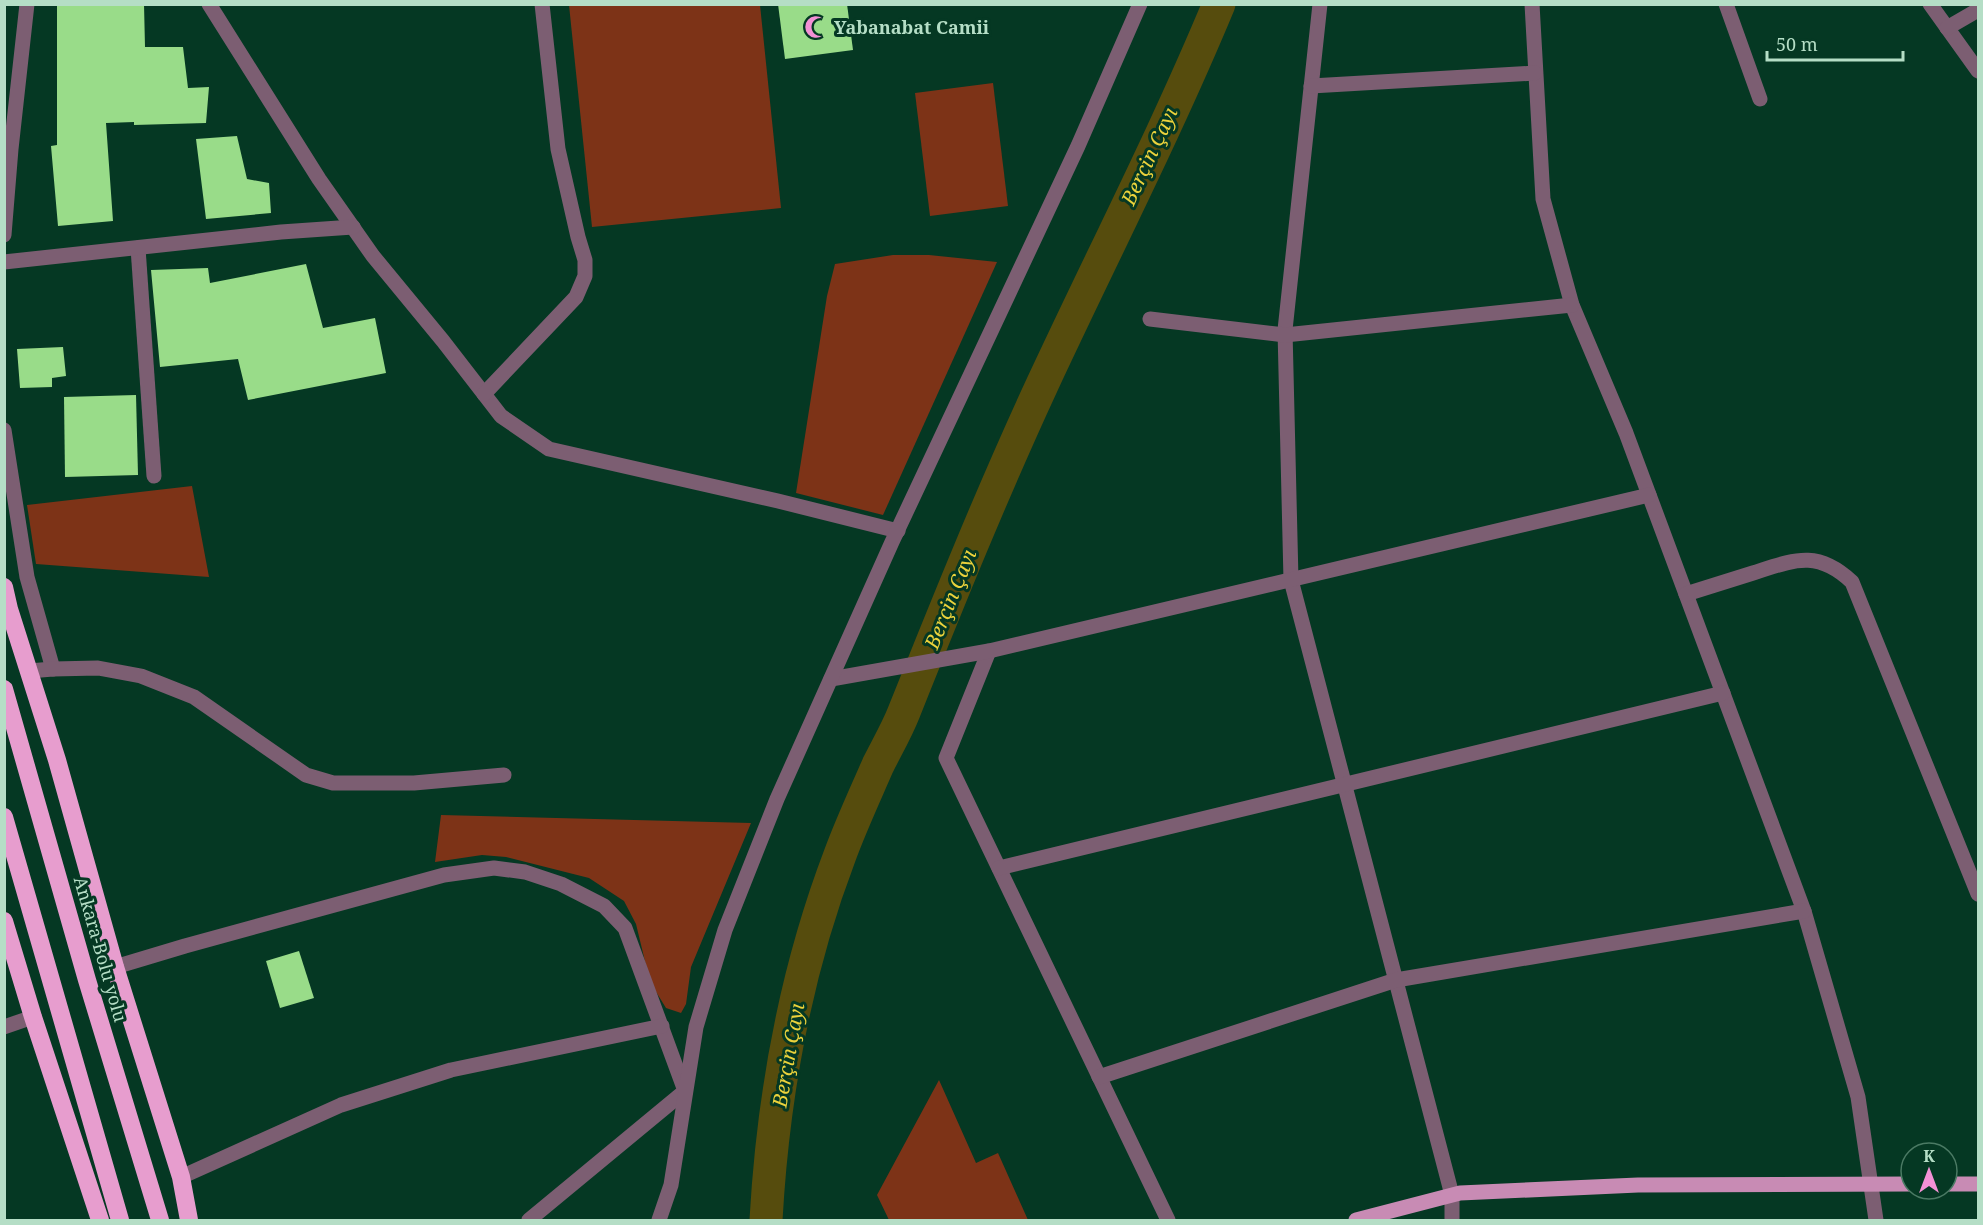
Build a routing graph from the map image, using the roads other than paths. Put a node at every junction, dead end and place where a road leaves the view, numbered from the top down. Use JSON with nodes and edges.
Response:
{"nodes":[{"id":1,"x":27,"y":4,"type":"edge"},
{"id":2,"x":209,"y":4,"type":"edge"},
{"id":3,"x":542,"y":4,"type":"edge"},
{"id":4,"x":1140,"y":4,"type":"edge"},
{"id":5,"x":1320,"y":4,"type":"edge"},
{"id":6,"x":1532,"y":4,"type":"edge"},
{"id":7,"x":1726,"y":4,"type":"edge"},
{"id":8,"x":1930,"y":4,"type":"edge"},
{"id":9,"x":1978,"y":10,"type":"edge"},
{"id":10,"x":1947,"y":28,"type":"junction"},
{"id":11,"x":1978,"y":71,"type":"edge"},
{"id":12,"x":1535,"y":73,"type":"junction"},
{"id":13,"x":1311,"y":86,"type":"junction"},
{"id":14,"x":1760,"y":99,"type":"dead end"},
{"id":15,"x":352,"y":227,"type":"junction"},
{"id":16,"x":4,"y":236,"type":"edge"},
{"id":17,"x":138,"y":248,"type":"junction"},
{"id":18,"x":4,"y":262,"type":"edge"},
{"id":19,"x":1572,"y":305,"type":"junction"},
{"id":20,"x":1150,"y":319,"type":"dead end"},
{"id":21,"x":1285,"y":335,"type":"junction"},
{"id":22,"x":484,"y":394,"type":"junction"},
{"id":23,"x":4,"y":430,"type":"edge"},
{"id":24,"x":154,"y":476,"type":"dead end"},
{"id":25,"x":1649,"y":495,"type":"junction"},
{"id":26,"x":898,"y":531,"type":"junction"},
{"id":27,"x":1291,"y":580,"type":"junction"},
{"id":28,"x":4,"y":587,"type":"edge"},
{"id":29,"x":1686,"y":594,"type":"junction"},
{"id":30,"x":983,"y":652,"type":"junction"},
{"id":31,"x":53,"y":669,"type":"junction"},
{"id":32,"x":29,"y":671,"type":"junction"},
{"id":33,"x":836,"y":678,"type":"junction"},
{"id":34,"x":4,"y":689,"type":"edge"},
{"id":35,"x":1723,"y":693,"type":"junction"},
{"id":36,"x":504,"y":775,"type":"dead end"},
{"id":37,"x":1345,"y":784,"type":"junction"},
{"id":38,"x":4,"y":817,"type":"edge"},
{"id":39,"x":999,"y":868,"type":"junction"},
{"id":40,"x":1978,"y":894,"type":"edge"},
{"id":41,"x":1804,"y":911,"type":"junction"},
{"id":42,"x":4,"y":921,"type":"edge"},
{"id":43,"x":115,"y":968,"type":"junction"},
{"id":44,"x":1396,"y":980,"type":"junction"},
{"id":45,"x":33,"y":1017,"type":"junction"},
{"id":46,"x":4,"y":1026,"type":"edge"},
{"id":47,"x":662,"y":1026,"type":"junction"},
{"id":48,"x":1099,"y":1077,"type":"junction"},
{"id":49,"x":686,"y":1091,"type":"junction"},
{"id":50,"x":181,"y":1177,"type":"junction"},
{"id":51,"x":1872,"y":1184,"type":"junction"},
{"id":52,"x":1899,"y":1184,"type":"edge"},
{"id":53,"x":1959,"y":1184,"type":"edge"},
{"id":54,"x":1978,"y":1185,"type":"edge"},
{"id":55,"x":1452,"y":1195,"type":"junction"},
{"id":56,"x":100,"y":1221,"type":"edge"},
{"id":57,"x":120,"y":1221,"type":"edge"},
{"id":58,"x":160,"y":1221,"type":"edge"},
{"id":59,"x":189,"y":1221,"type":"edge"},
{"id":60,"x":529,"y":1221,"type":"edge"},
{"id":61,"x":659,"y":1221,"type":"edge"},
{"id":62,"x":1168,"y":1221,"type":"edge"},
{"id":63,"x":1356,"y":1221,"type":"edge"},
{"id":64,"x":1452,"y":1221,"type":"edge"},
{"id":65,"x":1876,"y":1221,"type":"edge"}],
"edges":[{"from":1,"to":16,"type":"street"},
{"from":2,"to":15,"type":"street"},
{"from":3,"to":22,"type":"street"},
{"from":4,"to":26,"type":"street"},
{"from":5,"to":13,"type":"street"},
{"from":6,"to":12,"type":"street"},
{"from":7,"to":14,"type":"street"},
{"from":8,"to":10,"type":"street"},
{"from":9,"to":10,"type":"street"},
{"from":10,"to":11,"type":"street"},
{"from":12,"to":13,"type":"street"},
{"from":12,"to":19,"type":"street"},
{"from":13,"to":21,"type":"street"},
{"from":15,"to":17,"type":"street"},
{"from":15,"to":22,"type":"street"},
{"from":17,"to":18,"type":"street"},
{"from":17,"to":24,"type":"street"},
{"from":19,"to":21,"type":"street"},
{"from":19,"to":25,"type":"street"},
{"from":20,"to":21,"type":"street"},
{"from":21,"to":27,"type":"street"},
{"from":22,"to":26,"type":"street"},
{"from":23,"to":31,"type":"street"},
{"from":25,"to":27,"type":"street"},
{"from":25,"to":29,"type":"street"},
{"from":26,"to":33,"type":"street"},
{"from":27,"to":30,"type":"street"},
{"from":27,"to":37,"type":"street"},
{"from":28,"to":32,"type":"highway"},
{"from":29,"to":35,"type":"street"},
{"from":29,"to":40,"type":"street"},
{"from":30,"to":33,"type":"street"},
{"from":30,"to":39,"type":"street"},
{"from":31,"to":32,"type":"street"},
{"from":31,"to":36,"type":"street"},
{"from":32,"to":43,"type":"highway"},
{"from":33,"to":49,"type":"street"},
{"from":34,"to":58,"type":"highway","name":"Ankara-Bolu yolu"},
{"from":35,"to":37,"type":"street"},
{"from":35,"to":41,"type":"street"},
{"from":37,"to":39,"type":"street"},
{"from":37,"to":44,"type":"street"},
{"from":38,"to":57,"type":"highway"},
{"from":39,"to":48,"type":"street"},
{"from":41,"to":44,"type":"street"},
{"from":41,"to":51,"type":"street"},
{"from":42,"to":45,"type":"highway"},
{"from":43,"to":47,"type":"street"},
{"from":43,"to":50,"type":"highway"},
{"from":44,"to":48,"type":"street"},
{"from":44,"to":55,"type":"street"},
{"from":45,"to":46,"type":"street"},
{"from":45,"to":56,"type":"highway"},
{"from":47,"to":49,"type":"street"},
{"from":47,"to":50,"type":"street"},
{"from":48,"to":62,"type":"street"},
{"from":49,"to":60,"type":"street"},
{"from":49,"to":61,"type":"street"},
{"from":50,"to":59,"type":"highway"},
{"from":51,"to":52,"type":"main road"},
{"from":51,"to":55,"type":"main road"},
{"from":51,"to":65,"type":"street"},
{"from":53,"to":54,"type":"main road"},
{"from":55,"to":63,"type":"main road"},
{"from":55,"to":64,"type":"street"}]}
